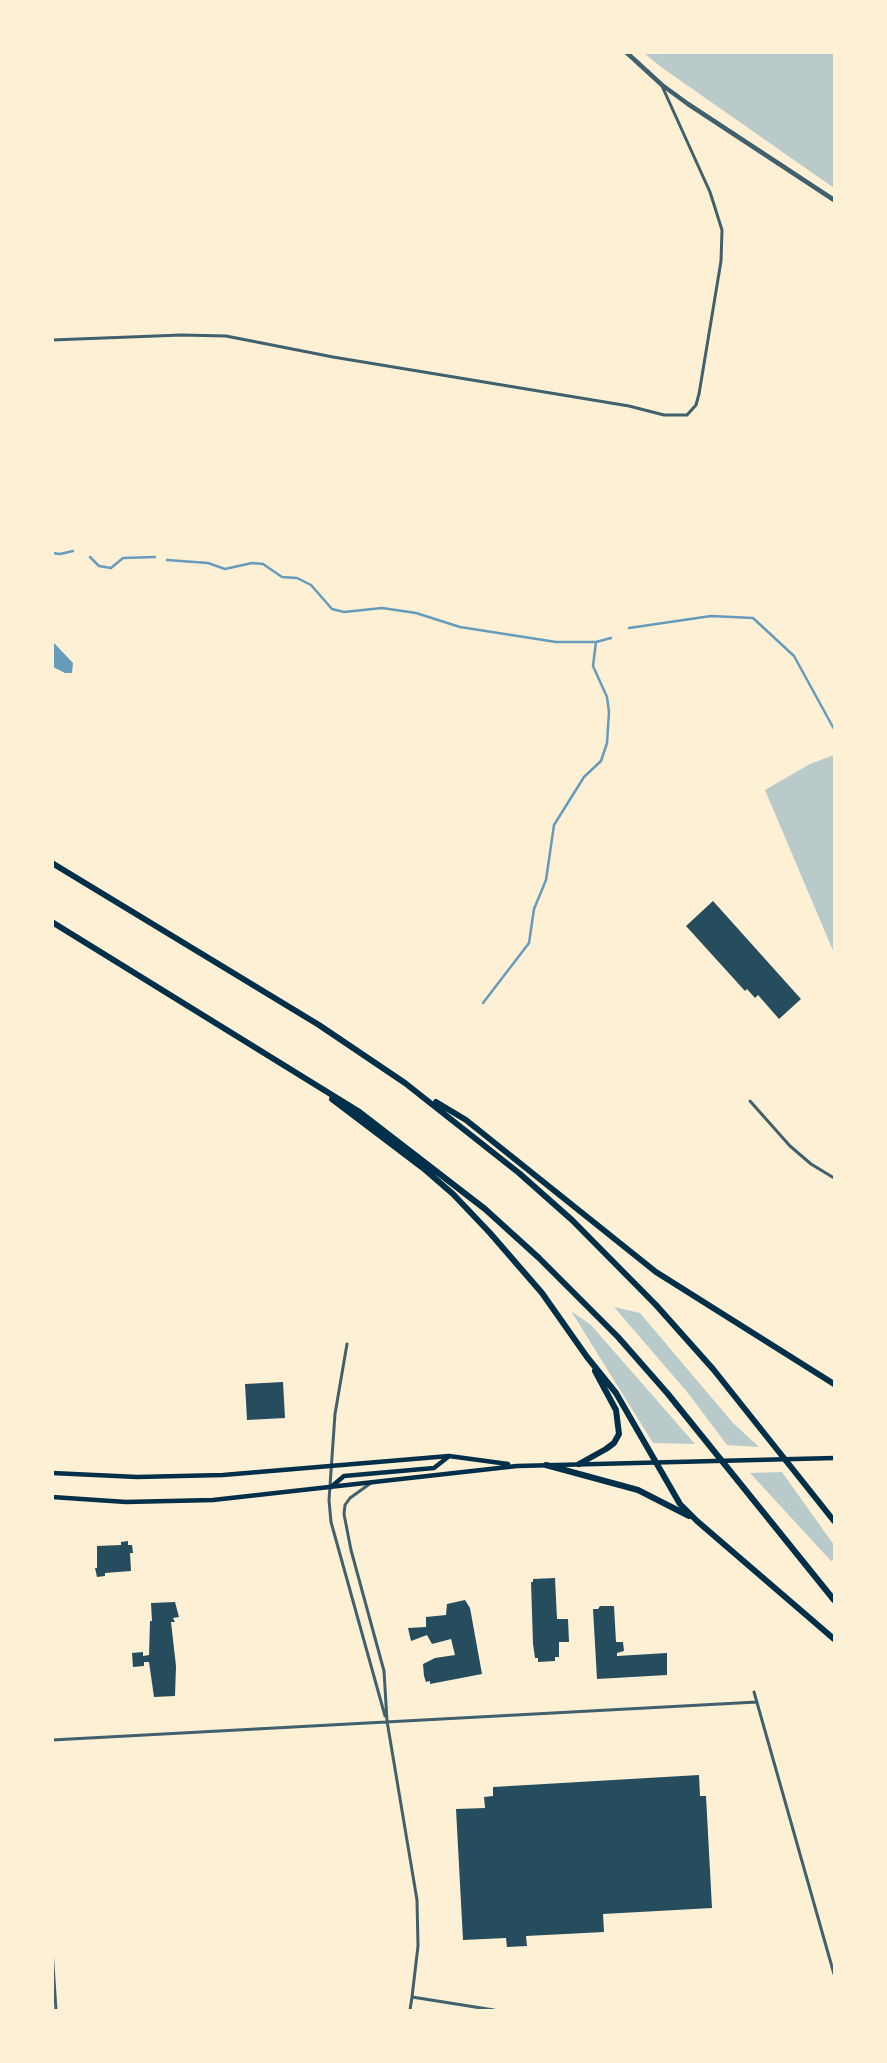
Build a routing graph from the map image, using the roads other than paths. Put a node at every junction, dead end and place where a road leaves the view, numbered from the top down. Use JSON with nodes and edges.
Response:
{"nodes":[{"id":1,"x":626,"y":52,"type":"edge"},
{"id":2,"x":662,"y":86,"type":"junction"},
{"id":3,"x":834,"y":200,"type":"edge"},
{"id":4,"x":52,"y":340,"type":"edge"},
{"id":5,"x":52,"y":863,"type":"edge"},
{"id":6,"x":52,"y":922,"type":"edge"},
{"id":7,"x":313,"y":1084,"type":"junction"},
{"id":8,"x":406,"y":1084,"type":"junction"},
{"id":9,"x":750,"y":1101,"type":"dead end"},
{"id":10,"x":834,"y":1178,"type":"edge"},
{"id":11,"x":347,"y":1344,"type":"dead end"},
{"id":12,"x":587,"y":1357,"type":"junction"},
{"id":13,"x":834,"y":1384,"type":"edge"},
{"id":14,"x":449,"y":1456,"type":"junction"},
{"id":15,"x":834,"y":1458,"type":"edge"},
{"id":16,"x":654,"y":1462,"type":"junction"},
{"id":17,"x":579,"y":1464,"type":"junction"},
{"id":18,"x":546,"y":1465,"type":"junction"},
{"id":19,"x":332,"y":1466,"type":"junction"},
{"id":20,"x":517,"y":1466,"type":"junction"},
{"id":21,"x":52,"y":1473,"type":"edge"},
{"id":22,"x":374,"y":1481,"type":"junction"},
{"id":23,"x":331,"y":1487,"type":"junction"},
{"id":24,"x":52,"y":1497,"type":"edge"},
{"id":25,"x":697,"y":1521,"type":"junction"},
{"id":26,"x":834,"y":1521,"type":"edge"},
{"id":27,"x":834,"y":1600,"type":"edge"},
{"id":28,"x":834,"y":1639,"type":"edge"},
{"id":29,"x":754,"y":1692,"type":"dead end"},
{"id":30,"x":757,"y":1702,"type":"junction"},
{"id":31,"x":387,"y":1721,"type":"junction"},
{"id":32,"x":52,"y":1740,"type":"edge"},
{"id":33,"x":52,"y":1949,"type":"edge"},
{"id":34,"x":834,"y":1974,"type":"edge"},
{"id":35,"x":412,"y":1996,"type":"junction"},
{"id":36,"x":56,"y":2010,"type":"edge"},
{"id":37,"x":410,"y":2010,"type":"edge"},
{"id":38,"x":494,"y":2010,"type":"edge"}],
"edges":[{"from":1,"to":2,"type":"street"},
{"from":2,"to":3,"type":"street"},
{"from":2,"to":4,"type":"street"},
{"from":5,"to":8,"type":"highway"},
{"from":6,"to":7,"type":"highway"},
{"from":7,"to":12,"type":"highway"},
{"from":7,"to":27,"type":"highway"},
{"from":8,"to":13,"type":"highway"},
{"from":8,"to":26,"type":"highway"},
{"from":9,"to":10,"type":"street"},
{"from":11,"to":19,"type":"street"},
{"from":12,"to":16,"type":"highway"},
{"from":12,"to":17,"type":"highway"},
{"from":14,"to":19,"type":"main road"},
{"from":14,"to":20,"type":"main road"},
{"from":14,"to":23,"type":"main road"},
{"from":15,"to":16,"type":"main road"},
{"from":16,"to":17,"type":"main road"},
{"from":16,"to":25,"type":"highway"},
{"from":17,"to":18,"type":"main road"},
{"from":18,"to":20,"type":"main road"},
{"from":18,"to":25,"type":"highway"},
{"from":19,"to":21,"type":"main road"},
{"from":19,"to":23,"type":"street"},
{"from":20,"to":22,"type":"main road"},
{"from":22,"to":23,"type":"main road"},
{"from":22,"to":31,"type":"street"},
{"from":23,"to":24,"type":"main road"},
{"from":23,"to":31,"type":"street"},
{"from":25,"to":28,"type":"highway"},
{"from":29,"to":30,"type":"street"},
{"from":30,"to":31,"type":"street"},
{"from":30,"to":34,"type":"street"},
{"from":31,"to":32,"type":"street"},
{"from":31,"to":35,"type":"street"},
{"from":33,"to":36,"type":"street"},
{"from":35,"to":37,"type":"street"},
{"from":35,"to":38,"type":"street"}]}
